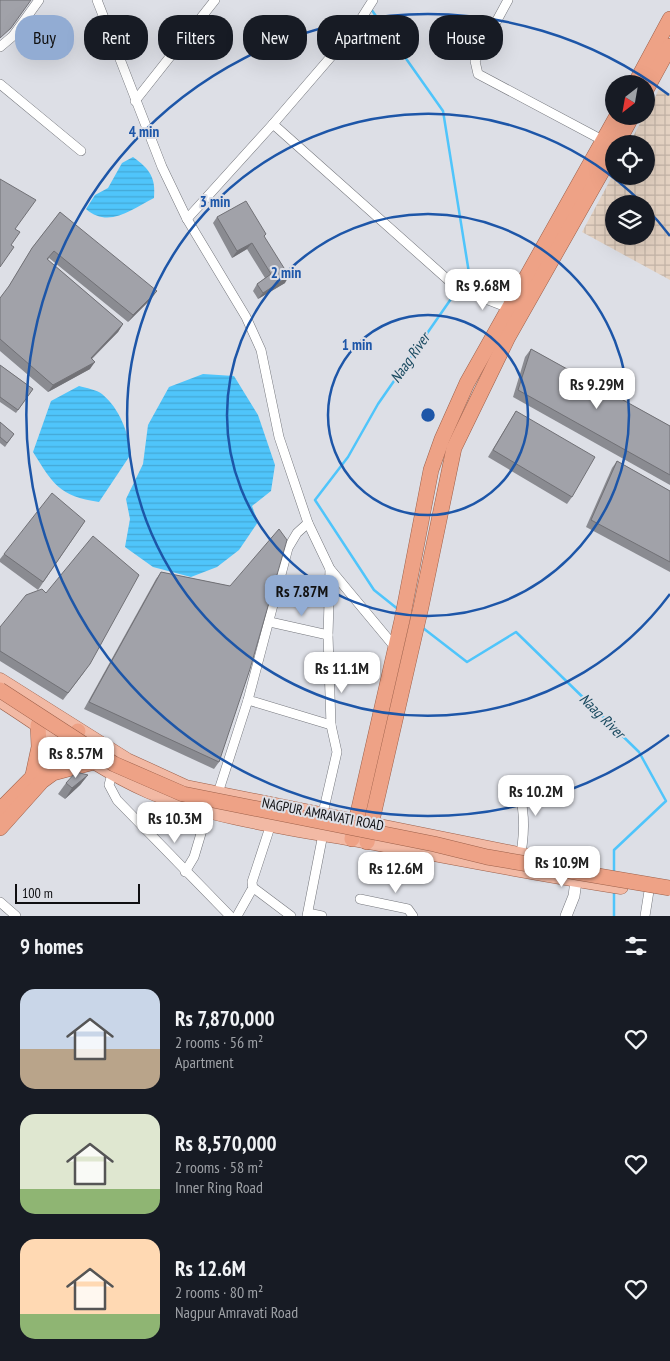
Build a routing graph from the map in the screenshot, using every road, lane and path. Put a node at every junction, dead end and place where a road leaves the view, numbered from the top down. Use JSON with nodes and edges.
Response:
{"nodes":[{"id":1,"x":39,"y":0,"type":"edge"},
{"id":2,"x":214,"y":0,"type":"edge"},
{"id":3,"x":373,"y":0,"type":"edge"},
{"id":4,"x":508,"y":0,"type":"edge"},
{"id":5,"x":98,"y":1,"type":"edge"},
{"id":6,"x":670,"y":19,"type":"edge"},
{"id":7,"x":670,"y":46,"type":"edge"},
{"id":8,"x":0,"y":47,"type":"edge"},
{"id":9,"x":640,"y":75,"type":"edge"},
{"id":10,"x":654,"y":75,"type":"edge"},
{"id":11,"x":0,"y":84,"type":"edge"},
{"id":12,"x":135,"y":101,"type":"junction"},
{"id":13,"x":273,"y":124,"type":"junction"},
{"id":14,"x":605,"y":141,"type":"edge"},
{"id":15,"x":81,"y":151,"type":"dead end"},
{"id":16,"x":605,"y":156,"type":"edge"},
{"id":17,"x":605,"y":158,"type":"edge"},
{"id":18,"x":187,"y":219,"type":"junction"},
{"id":19,"x":509,"y":308,"type":"junction"},
{"id":20,"x":308,"y":523,"type":"junction"},
{"id":21,"x":330,"y":570,"type":"junction"},
{"id":22,"x":270,"y":622,"type":"junction"},
{"id":23,"x":328,"y":635,"type":"junction"},
{"id":24,"x":394,"y":646,"type":"junction"},
{"id":25,"x":0,"y":680,"type":"edge"},
{"id":26,"x":0,"y":690,"type":"edge"},
{"id":27,"x":0,"y":700,"type":"edge"},
{"id":28,"x":248,"y":700,"type":"junction"},
{"id":29,"x":331,"y":724,"type":"junction"},
{"id":30,"x":38,"y":725,"type":"junction"},
{"id":31,"x":78,"y":731,"type":"junction"},
{"id":32,"x":65,"y":744,"type":"junction"},
{"id":33,"x":104,"y":746,"type":"junction"},
{"id":34,"x":94,"y":762,"type":"junction"},
{"id":35,"x":112,"y":774,"type":"junction"},
{"id":36,"x":32,"y":776,"type":"junction"},
{"id":37,"x":516,"y":783,"type":"dead end"},
{"id":38,"x":218,"y":793,"type":"junction"},
{"id":39,"x":0,"y":810,"type":"edge"},
{"id":40,"x":208,"y":810,"type":"junction"},
{"id":41,"x":323,"y":813,"type":"junction"},
{"id":42,"x":355,"y":820,"type":"junction"},
{"id":43,"x":271,"y":824,"type":"junction"},
{"id":44,"x":372,"y":824,"type":"junction"},
{"id":45,"x":0,"y":828,"type":"edge"},
{"id":46,"x":323,"y":834,"type":"junction"},
{"id":47,"x":352,"y":839,"type":"junction"},
{"id":48,"x":367,"y":842,"type":"junction"},
{"id":49,"x":521,"y":854,"type":"junction"},
{"id":50,"x":577,"y":866,"type":"junction"},
{"id":51,"x":185,"y":872,"type":"junction"},
{"id":52,"x":614,"y":879,"type":"junction"},
{"id":53,"x":577,"y":881,"type":"junction"},
{"id":54,"x":670,"y":883,"type":"edge"},
{"id":55,"x":670,"y":888,"type":"edge"},
{"id":56,"x":253,"y":890,"type":"junction"},
{"id":57,"x":649,"y":891,"type":"junction"},
{"id":58,"x":670,"y":894,"type":"edge"},
{"id":59,"x":360,"y":899,"type":"dead end"},
{"id":60,"x":0,"y":902,"type":"edge"},
{"id":61,"x":308,"y":914,"type":"edge"},
{"id":62,"x":16,"y":916,"type":"edge"},
{"id":63,"x":230,"y":916,"type":"edge"},
{"id":64,"x":237,"y":916,"type":"edge"},
{"id":65,"x":291,"y":916,"type":"edge"},
{"id":66,"x":322,"y":916,"type":"edge"},
{"id":67,"x":413,"y":916,"type":"edge"},
{"id":68,"x":566,"y":916,"type":"edge"},
{"id":69,"x":645,"y":916,"type":"edge"}],
"edges":[{"from":1,"to":8,"type":"street"},
{"from":2,"to":12,"type":"street"},
{"from":3,"to":13,"type":"street"},
{"from":4,"to":14,"type":"street"},
{"from":5,"to":12,"type":"street"},
{"from":6,"to":9,"type":"highway"},
{"from":7,"to":10,"type":"highway"},
{"from":11,"to":15,"type":"street"},
{"from":12,"to":18,"type":"street"},
{"from":13,"to":18,"type":"street"},
{"from":13,"to":19,"type":"street"},
{"from":16,"to":19,"type":"highway"},
{"from":17,"to":44,"type":"highway"},
{"from":18,"to":20,"type":"street"},
{"from":19,"to":24,"type":"highway"},
{"from":20,"to":21,"type":"street"},
{"from":20,"to":22,"type":"street"},
{"from":21,"to":23,"type":"street"},
{"from":21,"to":24,"type":"street"},
{"from":22,"to":23,"type":"street"},
{"from":22,"to":28,"type":"street"},
{"from":23,"to":29,"type":"street"},
{"from":24,"to":42,"type":"highway"},
{"from":25,"to":31,"type":"main road","name":"NAGPUR AMRAVATI ROAD"},
{"from":26,"to":55,"type":"highway","bridge":true},
{"from":27,"to":30,"type":"main road","name":"NAGPUR AMRAVATI ROAD"},
{"from":28,"to":29,"type":"street"},
{"from":28,"to":38,"type":"street"},
{"from":29,"to":41,"type":"street"},
{"from":30,"to":32,"type":"main road","name":"NAGPUR AMRAVATI ROAD"},
{"from":30,"to":36,"type":"highway"},
{"from":31,"to":32,"type":"highway"},
{"from":31,"to":33,"type":"main road","name":"NAGPUR AMRAVATI ROAD"},
{"from":32,"to":34,"type":"main road","name":"NAGPUR AMRAVATI ROAD"},
{"from":32,"to":36,"type":"highway"},
{"from":33,"to":34,"type":"highway"},
{"from":33,"to":38,"type":"main road","name":"NAGPUR AMRAVATI ROAD"},
{"from":34,"to":35,"type":"main road","name":"NAGPUR AMRAVATI ROAD"},
{"from":34,"to":45,"type":"highway"},
{"from":35,"to":40,"type":"main road","name":"NAGPUR AMRAVATI ROAD"},
{"from":35,"to":51,"type":"street"},
{"from":36,"to":39,"type":"highway"},
{"from":37,"to":49,"type":"street"},
{"from":38,"to":41,"type":"main road","name":"NAGPUR AMRAVATI ROAD"},
{"from":40,"to":43,"type":"main road","name":"NAGPUR AMRAVATI ROAD"},
{"from":40,"to":51,"type":"street"},
{"from":41,"to":42,"type":"main road","name":"NAGPUR AMRAVATI ROAD"},
{"from":42,"to":44,"type":"main road","name":"NAGPUR AMRAVATI ROAD"},
{"from":42,"to":47,"type":"highway"},
{"from":43,"to":46,"type":"main road","name":"NAGPUR AMRAVATI ROAD"},
{"from":43,"to":56,"type":"street"},
{"from":44,"to":48,"type":"highway"},
{"from":44,"to":49,"type":"main road","name":"NAGPUR AMRAVATI ROAD"},
{"from":46,"to":47,"type":"main road","name":"NAGPUR AMRAVATI ROAD"},
{"from":46,"to":61,"type":"street"},
{"from":47,"to":48,"type":"main road","name":"NAGPUR AMRAVATI ROAD"},
{"from":48,"to":53,"type":"main road","name":"NAGPUR AMRAVATI ROAD"},
{"from":49,"to":50,"type":"main road","name":"NAGPUR AMRAVATI ROAD"},
{"from":50,"to":52,"type":"main road","name":"NAGPUR AMRAVATI ROAD"},
{"from":50,"to":53,"type":"street"},
{"from":51,"to":63,"type":"street"},
{"from":52,"to":53,"type":"main road","name":"NAGPUR AMRAVATI ROAD"},
{"from":52,"to":54,"type":"main road","name":"NAGPUR AMRAVATI ROAD"},
{"from":52,"to":57,"type":"main road","name":"NAGPUR AMRAVATI ROAD"},
{"from":53,"to":68,"type":"street"},
{"from":56,"to":64,"type":"street"},
{"from":56,"to":65,"type":"street"},
{"from":57,"to":58,"type":"main road","name":"NAGPUR AMRAVATI ROAD"},
{"from":57,"to":69,"type":"street"},
{"from":59,"to":67,"type":"street"},
{"from":60,"to":62,"type":"street"},
{"from":61,"to":66,"type":"street"}]}
